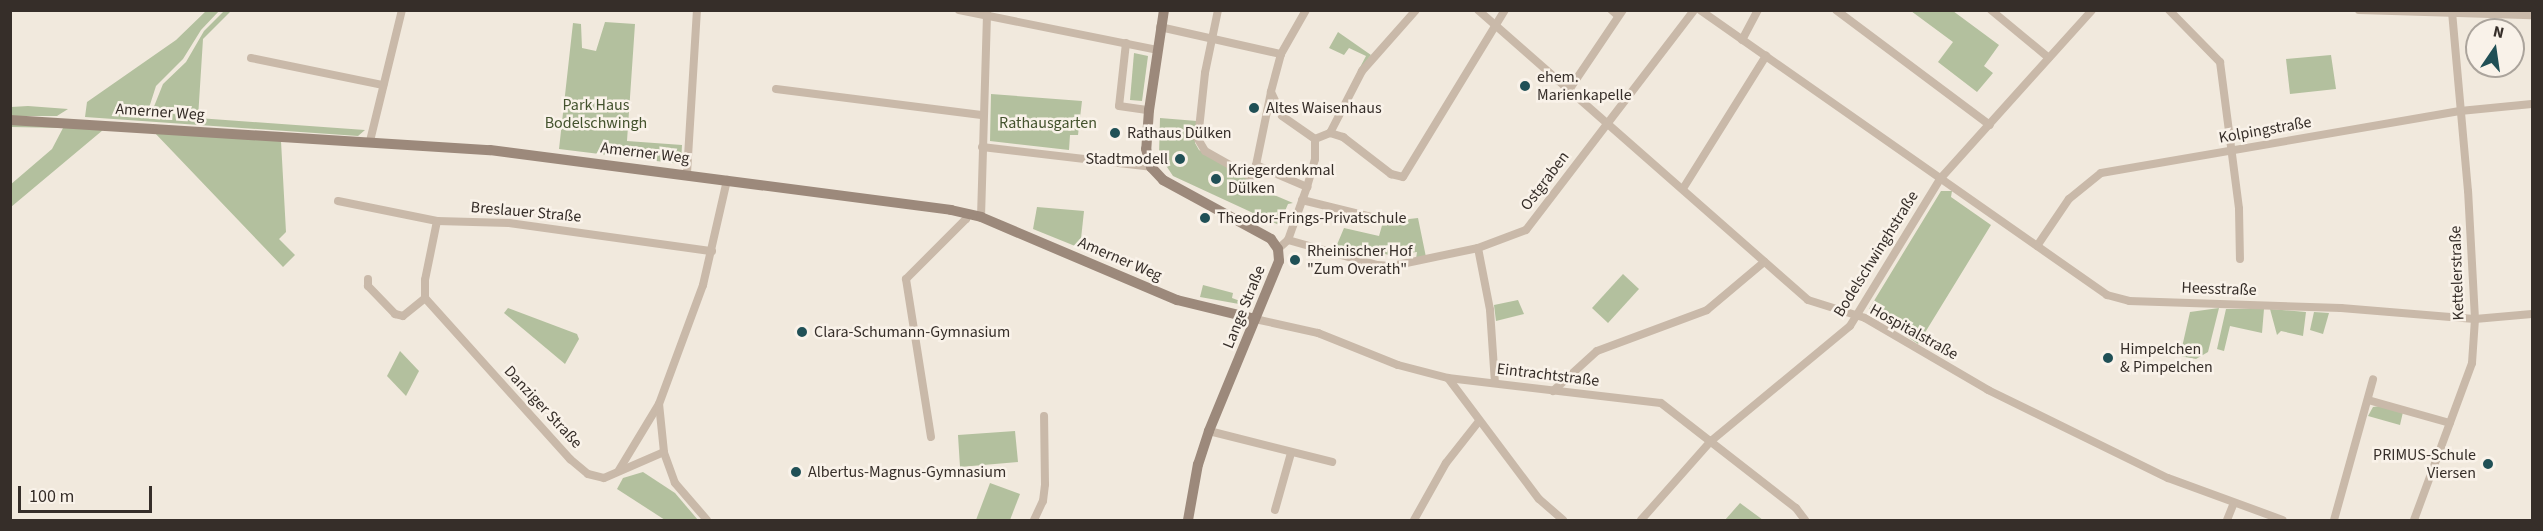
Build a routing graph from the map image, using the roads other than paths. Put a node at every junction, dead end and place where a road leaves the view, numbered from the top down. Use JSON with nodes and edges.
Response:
{"nodes":[{"id":1,"x":402,"y":10,"type":"edge"},
{"id":2,"x":697,"y":10,"type":"edge"},
{"id":3,"x":959,"y":10,"type":"edge"},
{"id":4,"x":1164,"y":10,"type":"edge"},
{"id":5,"x":1218,"y":10,"type":"edge"},
{"id":6,"x":1306,"y":10,"type":"edge"},
{"id":7,"x":1416,"y":10,"type":"edge"},
{"id":8,"x":1478,"y":10,"type":"edge"},
{"id":9,"x":1505,"y":10,"type":"edge"},
{"id":10,"x":1610,"y":10,"type":"edge"},
{"id":11,"x":1695,"y":10,"type":"edge"},
{"id":12,"x":1700,"y":10,"type":"edge"},
{"id":13,"x":1758,"y":10,"type":"edge"},
{"id":14,"x":1836,"y":10,"type":"edge"},
{"id":15,"x":1990,"y":10,"type":"edge"},
{"id":16,"x":2092,"y":10,"type":"edge"},
{"id":17,"x":2169,"y":10,"type":"edge"},
{"id":18,"x":2359,"y":10,"type":"edge"},
{"id":19,"x":987,"y":13,"type":"edge"},
{"id":20,"x":2452,"y":13,"type":"edge"},
{"id":21,"x":1620,"y":14,"type":"edge"},
{"id":22,"x":2532,"y":15,"type":"edge"},
{"id":23,"x":1161,"y":27,"type":"junction"},
{"id":24,"x":1495,"y":29,"type":"junction"},
{"id":25,"x":1211,"y":37,"type":"junction"},
{"id":26,"x":1742,"y":40,"type":"junction"},
{"id":27,"x":1126,"y":43,"type":"junction"},
{"id":28,"x":1157,"y":50,"type":"junction"},
{"id":29,"x":1281,"y":54,"type":"junction"},
{"id":30,"x":1766,"y":56,"type":"junction"},
{"id":31,"x":251,"y":58,"type":"dead end"},
{"id":32,"x":2049,"y":58,"type":"junction"},
{"id":33,"x":383,"y":85,"type":"junction"},
{"id":34,"x":776,"y":89,"type":"dead end"},
{"id":35,"x":1569,"y":90,"type":"junction"},
{"id":36,"x":1271,"y":92,"type":"junction"},
{"id":37,"x":2532,"y":104,"type":"edge"},
{"id":38,"x":1149,"y":110,"type":"junction"},
{"id":39,"x":2460,"y":111,"type":"junction"},
{"id":40,"x":983,"y":115,"type":"junction"},
{"id":41,"x":10,"y":120,"type":"edge"},
{"id":42,"x":1609,"y":121,"type":"junction"},
{"id":43,"x":1990,"y":125,"type":"junction"},
{"id":44,"x":1330,"y":133,"type":"junction"},
{"id":45,"x":1315,"y":139,"type":"junction"},
{"id":46,"x":370,"y":141,"type":"junction"},
{"id":47,"x":982,"y":147,"type":"junction"},
{"id":48,"x":2231,"y":151,"type":"junction"},
{"id":49,"x":1256,"y":165,"type":"junction"},
{"id":50,"x":1151,"y":167,"type":"junction"},
{"id":51,"x":687,"y":173,"type":"junction"},
{"id":52,"x":727,"y":180,"type":"junction"},
{"id":53,"x":1940,"y":180,"type":"junction"},
{"id":54,"x":1684,"y":187,"type":"junction"},
{"id":55,"x":1307,"y":188,"type":"junction"},
{"id":56,"x":1302,"y":200,"type":"junction"},
{"id":57,"x":338,"y":201,"type":"dead end"},
{"id":58,"x":967,"y":214,"type":"junction"},
{"id":59,"x":981,"y":218,"type":"junction"},
{"id":60,"x":1403,"y":219,"type":"dead end"},
{"id":61,"x":437,"y":221,"type":"junction"},
{"id":62,"x":1288,"y":240,"type":"junction"},
{"id":63,"x":2037,"y":246,"type":"junction"},
{"id":64,"x":1478,"y":248,"type":"junction"},
{"id":65,"x":1278,"y":249,"type":"junction"},
{"id":66,"x":712,"y":251,"type":"junction"},
{"id":67,"x":2240,"y":259,"type":"dead end"},
{"id":68,"x":1764,"y":262,"type":"junction"},
{"id":69,"x":368,"y":279,"type":"dead end"},
{"id":70,"x":425,"y":298,"type":"junction"},
{"id":71,"x":2532,"y":314,"type":"edge"},
{"id":72,"x":1856,"y":317,"type":"junction"},
{"id":73,"x":1255,"y":319,"type":"junction"},
{"id":74,"x":2475,"y":319,"type":"junction"},
{"id":75,"x":1448,"y":378,"type":"junction"},
{"id":76,"x":2373,"y":379,"type":"dead end"},
{"id":77,"x":1495,"y":383,"type":"junction"},
{"id":78,"x":1553,"y":391,"type":"junction"},
{"id":79,"x":2368,"y":400,"type":"junction"},
{"id":80,"x":659,"y":404,"type":"junction"},
{"id":81,"x":1044,"y":416,"type":"dead end"},
{"id":82,"x":1479,"y":421,"type":"junction"},
{"id":83,"x":2450,"y":423,"type":"junction"},
{"id":84,"x":1209,"y":431,"type":"junction"},
{"id":85,"x":931,"y":437,"type":"dead end"},
{"id":86,"x":1712,"y":441,"type":"junction"},
{"id":87,"x":664,"y":452,"type":"junction"},
{"id":88,"x":1291,"y":453,"type":"junction"},
{"id":89,"x":1332,"y":462,"type":"dead end"},
{"id":90,"x":618,"y":471,"type":"junction"},
{"id":91,"x":2234,"y":503,"type":"junction"},
{"id":92,"x":1275,"y":510,"type":"dead end"},
{"id":93,"x":1558,"y":519,"type":"edge"},
{"id":94,"x":707,"y":520,"type":"edge"},
{"id":95,"x":1034,"y":520,"type":"edge"},
{"id":96,"x":1188,"y":520,"type":"edge"},
{"id":97,"x":1414,"y":520,"type":"edge"},
{"id":98,"x":1641,"y":520,"type":"edge"},
{"id":99,"x":1805,"y":520,"type":"edge"},
{"id":100,"x":2227,"y":520,"type":"edge"},
{"id":101,"x":2283,"y":520,"type":"edge"},
{"id":102,"x":2334,"y":520,"type":"edge"},
{"id":103,"x":2414,"y":520,"type":"edge"}],
"edges":[{"from":1,"to":33,"type":"street"},
{"from":2,"to":51,"type":"street"},
{"from":3,"to":19,"type":"street"},
{"from":4,"to":23,"type":"main road"},
{"from":5,"to":25,"type":"street"},
{"from":6,"to":29,"type":"street"},
{"from":7,"to":44,"type":"street"},
{"from":8,"to":24,"type":"street","name":"Hospitalstraße"},
{"from":9,"to":24,"type":"street"},
{"from":10,"to":21,"type":"street"},
{"from":11,"to":42,"type":"street","name":"Ostgraben"},
{"from":12,"to":26,"type":"street","name":"Heesstraße"},
{"from":13,"to":26,"type":"street"},
{"from":14,"to":43,"type":"street"},
{"from":15,"to":32,"type":"street"},
{"from":16,"to":32,"type":"street","name":"Bodelschwinghstraße"},
{"from":17,"to":48,"type":"street"},
{"from":18,"to":20,"type":"street"},
{"from":19,"to":27,"type":"street"},
{"from":19,"to":40,"type":"street"},
{"from":20,"to":22,"type":"street"},
{"from":20,"to":39,"type":"street","name":"Kettelerstraße"},
{"from":21,"to":35,"type":"street"},
{"from":23,"to":25,"type":"street"},
{"from":23,"to":28,"type":"main road"},
{"from":24,"to":35,"type":"street","name":"Hospitalstraße"},
{"from":24,"to":44,"type":"street"},
{"from":25,"to":29,"type":"street"},
{"from":25,"to":49,"type":"street"},
{"from":26,"to":30,"type":"street","name":"Heesstraße"},
{"from":27,"to":28,"type":"street"},
{"from":27,"to":38,"type":"street"},
{"from":28,"to":38,"type":"main road"},
{"from":29,"to":36,"type":"street"},
{"from":30,"to":53,"type":"street","name":"Heesstraße"},
{"from":30,"to":54,"type":"street"},
{"from":31,"to":33,"type":"street"},
{"from":32,"to":43,"type":"street","name":"Bodelschwinghstraße"},
{"from":33,"to":46,"type":"street"},
{"from":34,"to":40,"type":"street"},
{"from":35,"to":42,"type":"street","name":"Hospitalstraße"},
{"from":36,"to":45,"type":"street"},
{"from":36,"to":49,"type":"street"},
{"from":37,"to":39,"type":"street","name":"Kolpingstraße"},
{"from":38,"to":50,"type":"main road"},
{"from":39,"to":48,"type":"street","name":"Kolpingstraße"},
{"from":39,"to":74,"type":"street","name":"Kettelerstraße"},
{"from":40,"to":47,"type":"street"},
{"from":41,"to":46,"type":"main road","name":"Amerner Weg"},
{"from":42,"to":54,"type":"street","name":"Hospitalstraße"},
{"from":42,"to":64,"type":"street","name":"Ostgraben"},
{"from":43,"to":53,"type":"street","name":"Bodelschwinghstraße"},
{"from":44,"to":45,"type":"street"},
{"from":45,"to":55,"type":"street","name":"Lange Straße"},
{"from":46,"to":51,"type":"main road","name":"Amerner Weg"},
{"from":47,"to":50,"type":"street"},
{"from":47,"to":59,"type":"street"},
{"from":48,"to":63,"type":"street","name":"Kolpingstraße"},
{"from":48,"to":67,"type":"street"},
{"from":49,"to":55,"type":"street"},
{"from":50,"to":65,"type":"main road"},
{"from":51,"to":52,"type":"main road","name":"Amerner Weg"},
{"from":52,"to":58,"type":"main road","name":"Amerner Weg"},
{"from":52,"to":66,"type":"street"},
{"from":53,"to":63,"type":"street","name":"Heesstraße"},
{"from":53,"to":72,"type":"street","name":"Bodelschwinghstraße"},
{"from":54,"to":68,"type":"street","name":"Hospitalstraße"},
{"from":55,"to":56,"type":"street","name":"Lange Straße"},
{"from":56,"to":60,"type":"street"},
{"from":56,"to":62,"type":"street","name":"Lange Straße"},
{"from":57,"to":61,"type":"street","name":"Breslauer Straße"},
{"from":58,"to":59,"type":"main road","name":"Amerner Weg"},
{"from":58,"to":85,"type":"street"},
{"from":59,"to":73,"type":"main road","name":"Amerner Weg"},
{"from":61,"to":66,"type":"street","name":"Breslauer Straße"},
{"from":61,"to":70,"type":"street"},
{"from":62,"to":64,"type":"street","name":"Ostgraben"},
{"from":62,"to":65,"type":"street","name":"Lange Straße"},
{"from":63,"to":74,"type":"street","name":"Heesstraße"},
{"from":64,"to":77,"type":"street"},
{"from":65,"to":73,"type":"main road","name":"Lange Straße"},
{"from":66,"to":80,"type":"street"},
{"from":68,"to":72,"type":"street","name":"Hospitalstraße"},
{"from":68,"to":78,"type":"street"},
{"from":69,"to":70,"type":"street"},
{"from":70,"to":90,"type":"street","name":"Danziger Straße"},
{"from":71,"to":74,"type":"street","name":"Heesstraße"},
{"from":72,"to":86,"type":"street","name":"Bodelschwinghstraße"},
{"from":72,"to":91,"type":"street","name":"Hospitalstraße"},
{"from":73,"to":75,"type":"street","name":"Eintrachtstraße"},
{"from":73,"to":84,"type":"main road","name":"Lange Straße"},
{"from":74,"to":83,"type":"street","name":"Kettelerstraße"},
{"from":75,"to":77,"type":"street","name":"Eintrachtstraße"},
{"from":75,"to":82,"type":"street"},
{"from":76,"to":79,"type":"street"},
{"from":77,"to":78,"type":"street","name":"Eintrachtstraße"},
{"from":78,"to":86,"type":"street","name":"Eintrachtstraße"},
{"from":79,"to":83,"type":"street"},
{"from":79,"to":102,"type":"street"},
{"from":80,"to":87,"type":"street"},
{"from":80,"to":90,"type":"street"},
{"from":81,"to":95,"type":"street"},
{"from":82,"to":93,"type":"street"},
{"from":82,"to":97,"type":"street"},
{"from":83,"to":103,"type":"street","name":"Kettelerstraße"},
{"from":84,"to":88,"type":"street"},
{"from":84,"to":96,"type":"main road","name":"Lange Straße"},
{"from":86,"to":98,"type":"street","name":"Bodelschwinghstraße"},
{"from":86,"to":99,"type":"street","name":"Eintrachtstraße"},
{"from":87,"to":90,"type":"street","name":"Danziger Straße"},
{"from":87,"to":94,"type":"street"},
{"from":88,"to":89,"type":"street"},
{"from":88,"to":92,"type":"street"},
{"from":91,"to":100,"type":"street"},
{"from":91,"to":101,"type":"street","name":"Hospitalstraße"}]}
